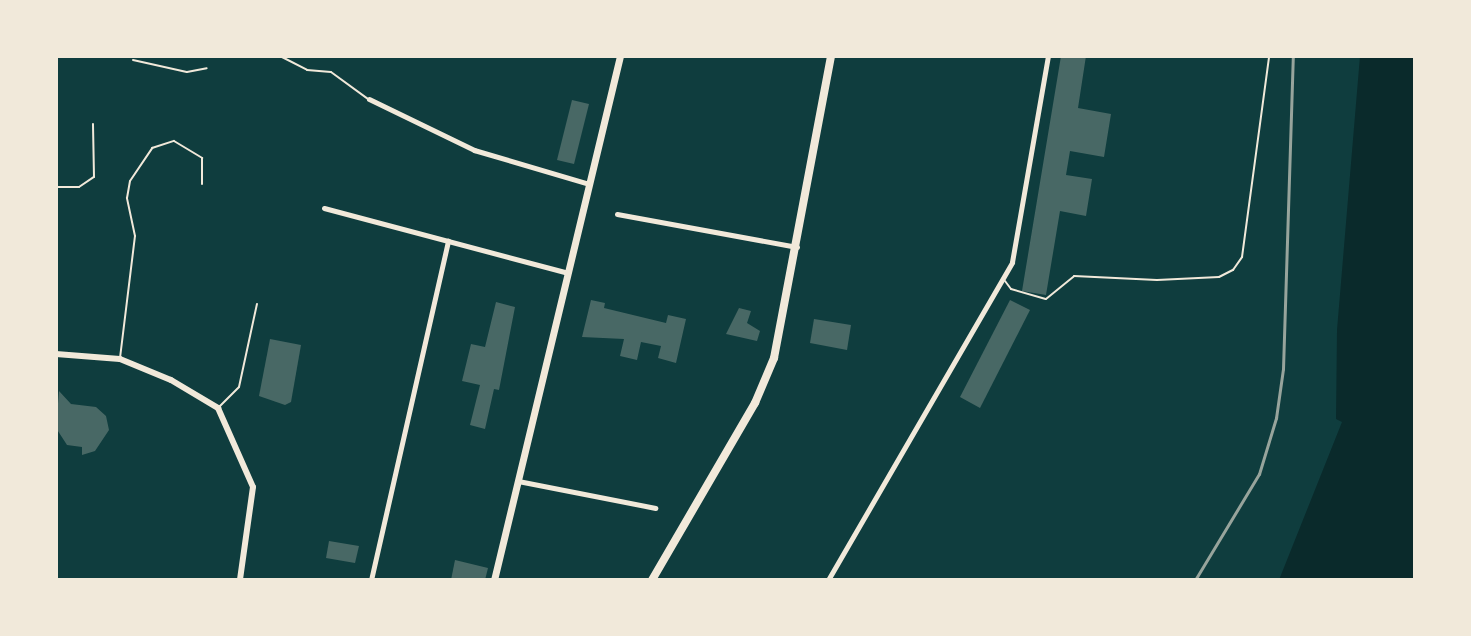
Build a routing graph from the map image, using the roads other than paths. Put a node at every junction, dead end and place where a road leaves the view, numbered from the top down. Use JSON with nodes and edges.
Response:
{"nodes":[{"id":1,"x":280,"y":56,"type":"edge"},
{"id":2,"x":620,"y":56,"type":"edge"},
{"id":3,"x":831,"y":56,"type":"edge"},
{"id":4,"x":1048,"y":56,"type":"edge"},
{"id":5,"x":1269,"y":56,"type":"edge"},
{"id":6,"x":133,"y":60,"type":"dead end"},
{"id":7,"x":207,"y":68,"type":"dead end"},
{"id":8,"x":369,"y":99,"type":"joint"},
{"id":9,"x":93,"y":124,"type":"dead end"},
{"id":10,"x":586,"y":183,"type":"junction"},
{"id":11,"x":202,"y":184,"type":"dead end"},
{"id":12,"x":56,"y":187,"type":"edge"},
{"id":13,"x":324,"y":208,"type":"dead end"},
{"id":14,"x":617,"y":214,"type":"dead end"},
{"id":15,"x":448,"y":241,"type":"junction"},
{"id":16,"x":799,"y":247,"type":"junction"},
{"id":17,"x":565,"y":272,"type":"junction"},
{"id":18,"x":1003,"y":279,"type":"junction"},
{"id":19,"x":257,"y":304,"type":"dead end"},
{"id":20,"x":56,"y":354,"type":"edge"},
{"id":21,"x":120,"y":359,"type":"junction"},
{"id":22,"x":218,"y":408,"type":"junction"},
{"id":23,"x":517,"y":481,"type":"junction"},
{"id":24,"x":655,"y":508,"type":"dead end"},
{"id":25,"x":240,"y":580,"type":"edge"},
{"id":26,"x":371,"y":580,"type":"edge"},
{"id":27,"x":494,"y":580,"type":"edge"},
{"id":28,"x":652,"y":580,"type":"edge"},
{"id":29,"x":828,"y":580,"type":"edge"}],
"edges":[{"from":1,"to":8,"type":"lane"},
{"from":2,"to":10,"type":"main road"},
{"from":3,"to":16,"type":"main road"},
{"from":4,"to":18,"type":"street"},
{"from":5,"to":18,"type":"lane"},
{"from":6,"to":7,"type":"lane"},
{"from":8,"to":10,"type":"street"},
{"from":9,"to":12,"type":"lane"},
{"from":10,"to":17,"type":"main road"},
{"from":11,"to":21,"type":"lane"},
{"from":13,"to":15,"type":"street"},
{"from":14,"to":16,"type":"street"},
{"from":15,"to":17,"type":"street"},
{"from":15,"to":26,"type":"street"},
{"from":16,"to":28,"type":"main road"},
{"from":17,"to":23,"type":"main road"},
{"from":18,"to":29,"type":"street"},
{"from":19,"to":22,"type":"lane"},
{"from":20,"to":21,"type":"street"},
{"from":21,"to":22,"type":"street"},
{"from":22,"to":25,"type":"street"},
{"from":23,"to":24,"type":"street"},
{"from":23,"to":27,"type":"main road"}]}
